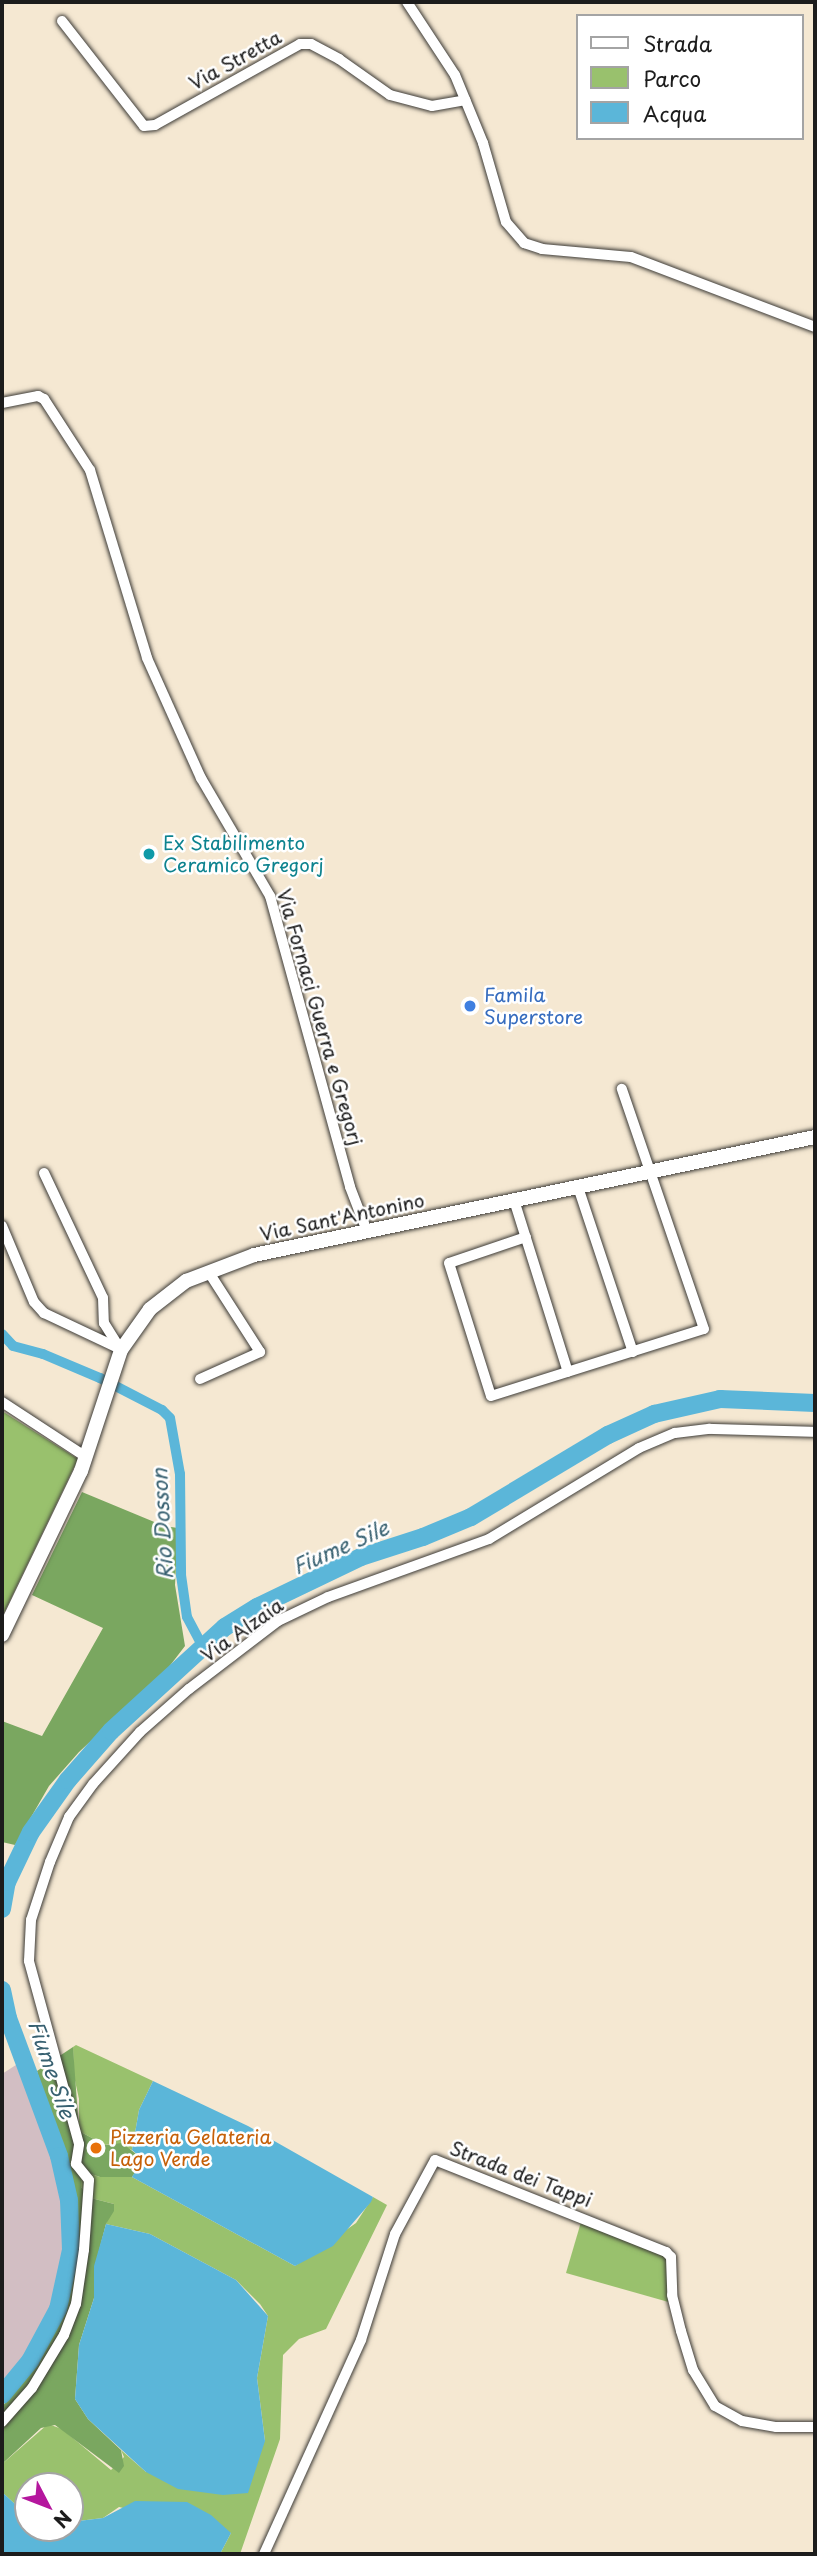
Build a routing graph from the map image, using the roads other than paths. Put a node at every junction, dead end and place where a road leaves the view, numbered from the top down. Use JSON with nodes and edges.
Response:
{"nodes":[{"id":1,"x":407,"y":2,"type":"edge"},
{"id":2,"x":62,"y":22,"type":"dead end"},
{"id":3,"x":465,"y":100,"type":"junction"},
{"id":4,"x":815,"y":327,"type":"edge"},
{"id":5,"x":2,"y":403,"type":"edge"},
{"id":6,"x":622,"y":1089,"type":"dead end"},
{"id":7,"x":815,"y":1136,"type":"edge"},
{"id":8,"x":653,"y":1171,"type":"junction"},
{"id":9,"x":44,"y":1173,"type":"dead end"},
{"id":10,"x":578,"y":1187,"type":"junction"},
{"id":11,"x":514,"y":1200,"type":"junction"},
{"id":12,"x":2,"y":1226,"type":"edge"},
{"id":13,"x":367,"y":1231,"type":"junction"},
{"id":14,"x":526,"y":1237,"type":"junction"},
{"id":15,"x":208,"y":1271,"type":"junction"},
{"id":16,"x":121,"y":1350,"type":"junction"},
{"id":17,"x":633,"y":1352,"type":"junction"},
{"id":18,"x":568,"y":1372,"type":"junction"},
{"id":19,"x":200,"y":1379,"type":"dead end"},
{"id":20,"x":2,"y":1402,"type":"edge"},
{"id":21,"x":815,"y":1432,"type":"edge"},
{"id":22,"x":86,"y":1457,"type":"junction"},
{"id":23,"x":2,"y":1635,"type":"edge"},
{"id":24,"x":2,"y":2422,"type":"edge"},
{"id":25,"x":815,"y":2427,"type":"edge"},
{"id":26,"x":264,"y":2554,"type":"edge"}],
"edges":[{"from":1,"to":3,"type":"street"},
{"from":2,"to":3,"type":"street","name":"Via Stretta"},
{"from":3,"to":4,"type":"street"},
{"from":5,"to":13,"type":"street","name":"Via Fornaci Guerra e Gregorj"},
{"from":6,"to":8,"type":"street"},
{"from":7,"to":8,"type":"main road","name":"Via Sant'Antonino"},
{"from":8,"to":10,"type":"main road","name":"Via Sant'Antonino"},
{"from":8,"to":17,"type":"street"},
{"from":9,"to":16,"type":"street"},
{"from":10,"to":11,"type":"main road","name":"Via Sant'Antonino"},
{"from":10,"to":17,"type":"street"},
{"from":11,"to":13,"type":"main road","name":"Via Sant'Antonino"},
{"from":11,"to":14,"type":"street"},
{"from":12,"to":16,"type":"street"},
{"from":13,"to":15,"type":"main road","name":"Via Sant'Antonino"},
{"from":14,"to":18,"type":"street"},
{"from":14,"to":18,"type":"street"},
{"from":15,"to":16,"type":"main road","name":"Via Sant'Antonino"},
{"from":15,"to":19,"type":"street"},
{"from":16,"to":22,"type":"main road","name":"Via Sant'Antonino"},
{"from":17,"to":18,"type":"street"},
{"from":20,"to":22,"type":"street"},
{"from":21,"to":24,"type":"street","name":"Via Alzaia"},
{"from":22,"to":23,"type":"main road","name":"Via Sant'Antonino"},
{"from":25,"to":26,"type":"street","name":"Strada dei Tappi"}]}
